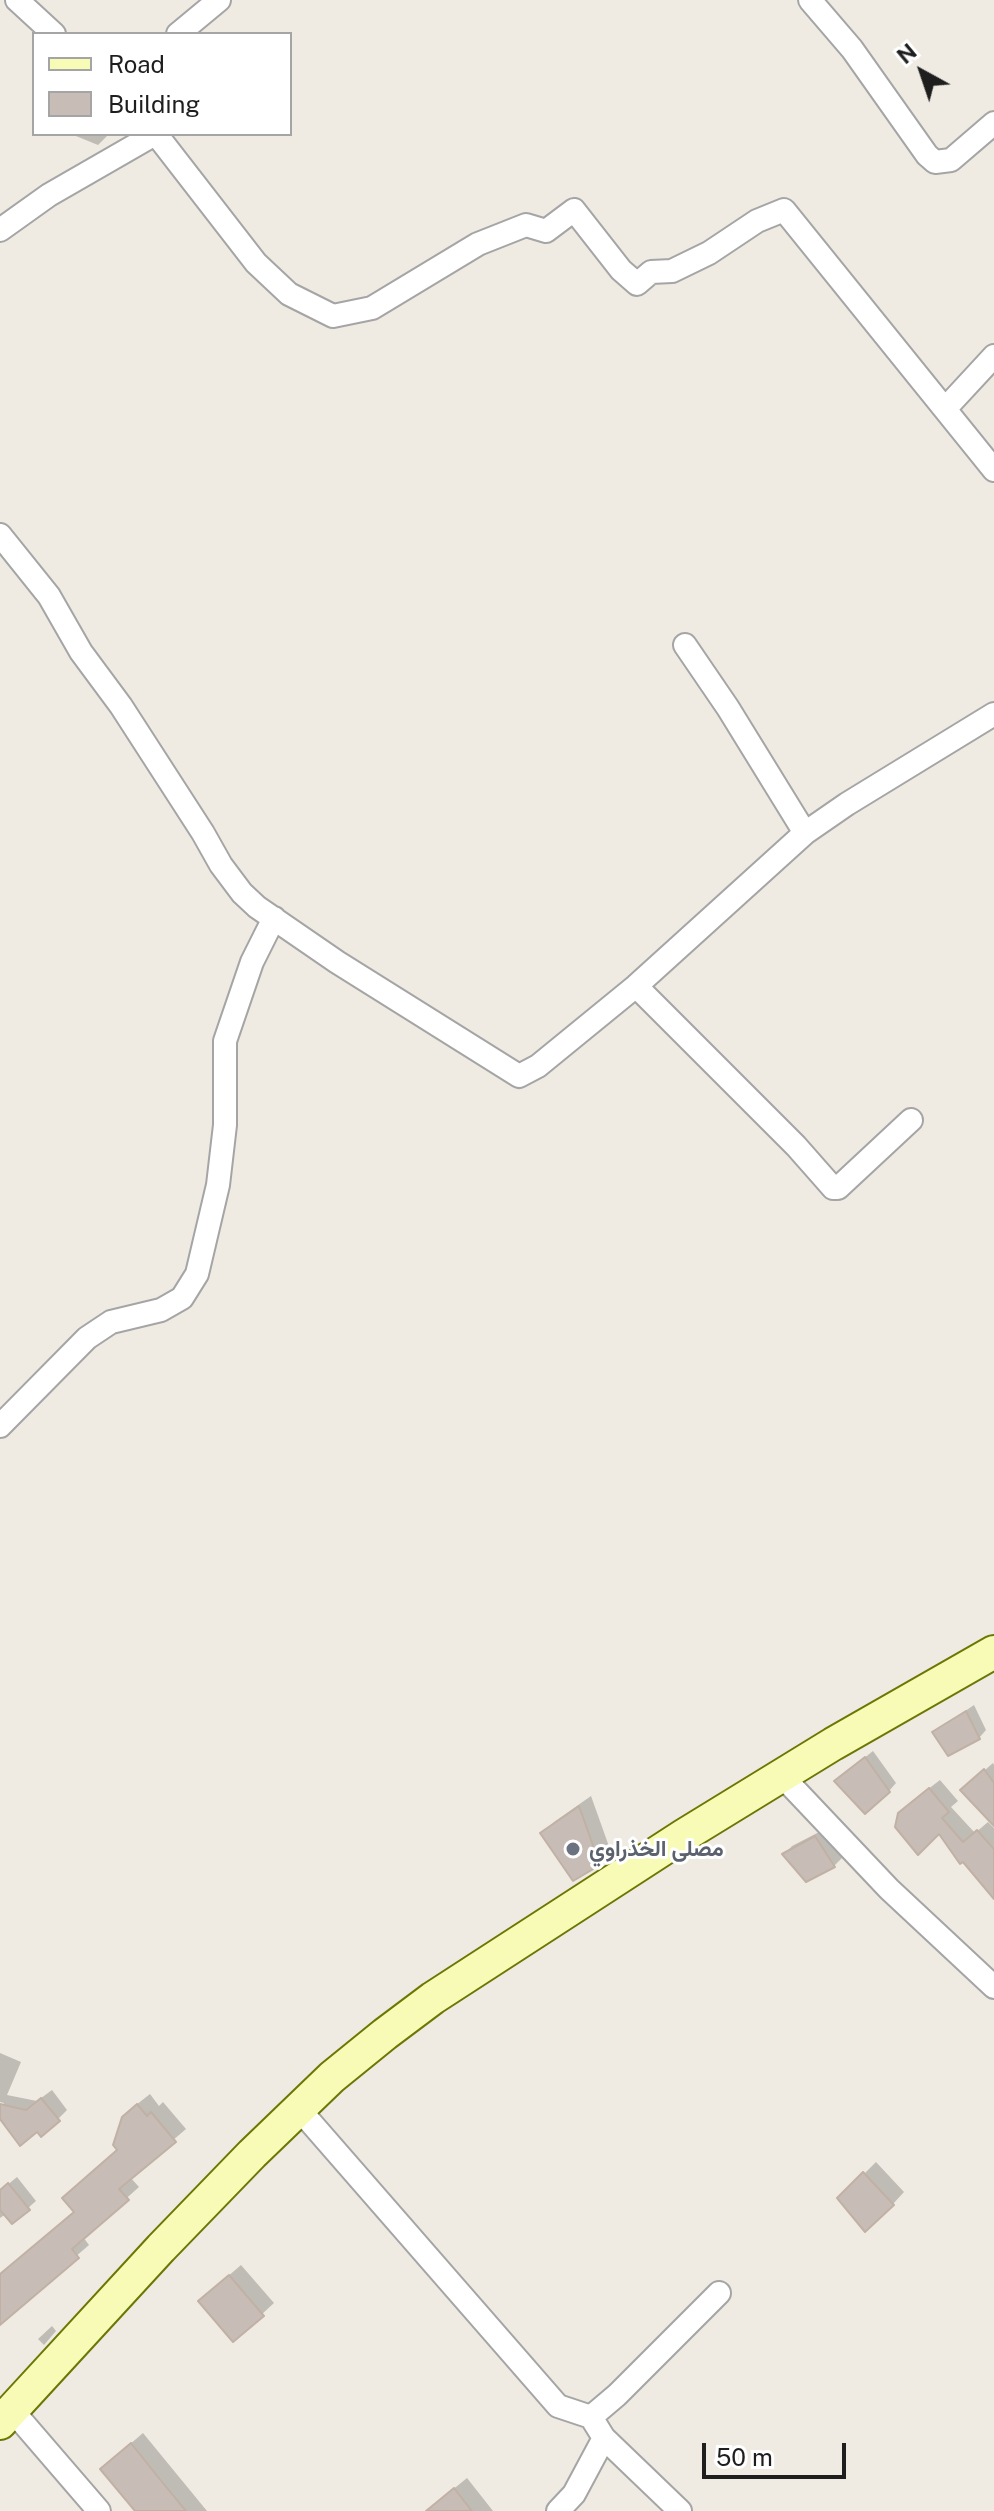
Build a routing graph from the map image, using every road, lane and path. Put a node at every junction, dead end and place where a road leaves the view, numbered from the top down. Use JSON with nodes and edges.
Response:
{"nodes":[{"id":1,"x":17,"y":0,"type":"edge"},
{"id":2,"x":219,"y":0,"type":"edge"},
{"id":3,"x":810,"y":0,"type":"edge"},
{"id":4,"x":52,"y":32,"type":"edge"},
{"id":5,"x":180,"y":32,"type":"edge"},
{"id":6,"x":994,"y":123,"type":"edge"},
{"id":7,"x":152,"y":136,"type":"edge"},
{"id":8,"x":157,"y":136,"type":"edge"},
{"id":9,"x":0,"y":230,"type":"edge"},
{"id":10,"x":994,"y":356,"type":"edge"},
{"id":11,"x":945,"y":409,"type":"junction"},
{"id":12,"x":994,"y":470,"type":"edge"},
{"id":13,"x":0,"y":535,"type":"edge"},
{"id":14,"x":685,"y":645,"type":"dead end"},
{"id":15,"x":994,"y":714,"type":"edge"},
{"id":16,"x":805,"y":833,"type":"junction"},
{"id":17,"x":274,"y":918,"type":"junction"},
{"id":18,"x":636,"y":986,"type":"junction"},
{"id":19,"x":911,"y":1120,"type":"dead end"},
{"id":20,"x":0,"y":1426,"type":"edge"},
{"id":21,"x":994,"y":1652,"type":"edge"},
{"id":22,"x":782,"y":1776,"type":"junction"},
{"id":23,"x":994,"y":1987,"type":"edge"},
{"id":24,"x":299,"y":2109,"type":"junction"},
{"id":25,"x":719,"y":2293,"type":"dead end"},
{"id":26,"x":6,"y":2416,"type":"edge"},
{"id":27,"x":591,"y":2417,"type":"junction"},
{"id":28,"x":604,"y":2438,"type":"junction"},
{"id":29,"x":99,"y":2511,"type":"edge"},
{"id":30,"x":558,"y":2511,"type":"edge"},
{"id":31,"x":680,"y":2511,"type":"edge"}],
"edges":[{"from":1,"to":4,"type":"street"},
{"from":2,"to":5,"type":"street"},
{"from":3,"to":6,"type":"street"},
{"from":7,"to":9,"type":"street"},
{"from":8,"to":11,"type":"street"},
{"from":10,"to":11,"type":"street"},
{"from":11,"to":12,"type":"street"},
{"from":13,"to":17,"type":"street"},
{"from":14,"to":16,"type":"street"},
{"from":15,"to":16,"type":"street"},
{"from":16,"to":18,"type":"street"},
{"from":17,"to":18,"type":"street"},
{"from":17,"to":20,"type":"street"},
{"from":18,"to":19,"type":"street"},
{"from":21,"to":22,"type":"street"},
{"from":22,"to":23,"type":"street"},
{"from":22,"to":24,"type":"street"},
{"from":24,"to":26,"type":"street"},
{"from":24,"to":27,"type":"street"},
{"from":25,"to":27,"type":"street"},
{"from":26,"to":29,"type":"street"},
{"from":27,"to":28,"type":"street"},
{"from":28,"to":30,"type":"street"},
{"from":28,"to":31,"type":"street"}]}
